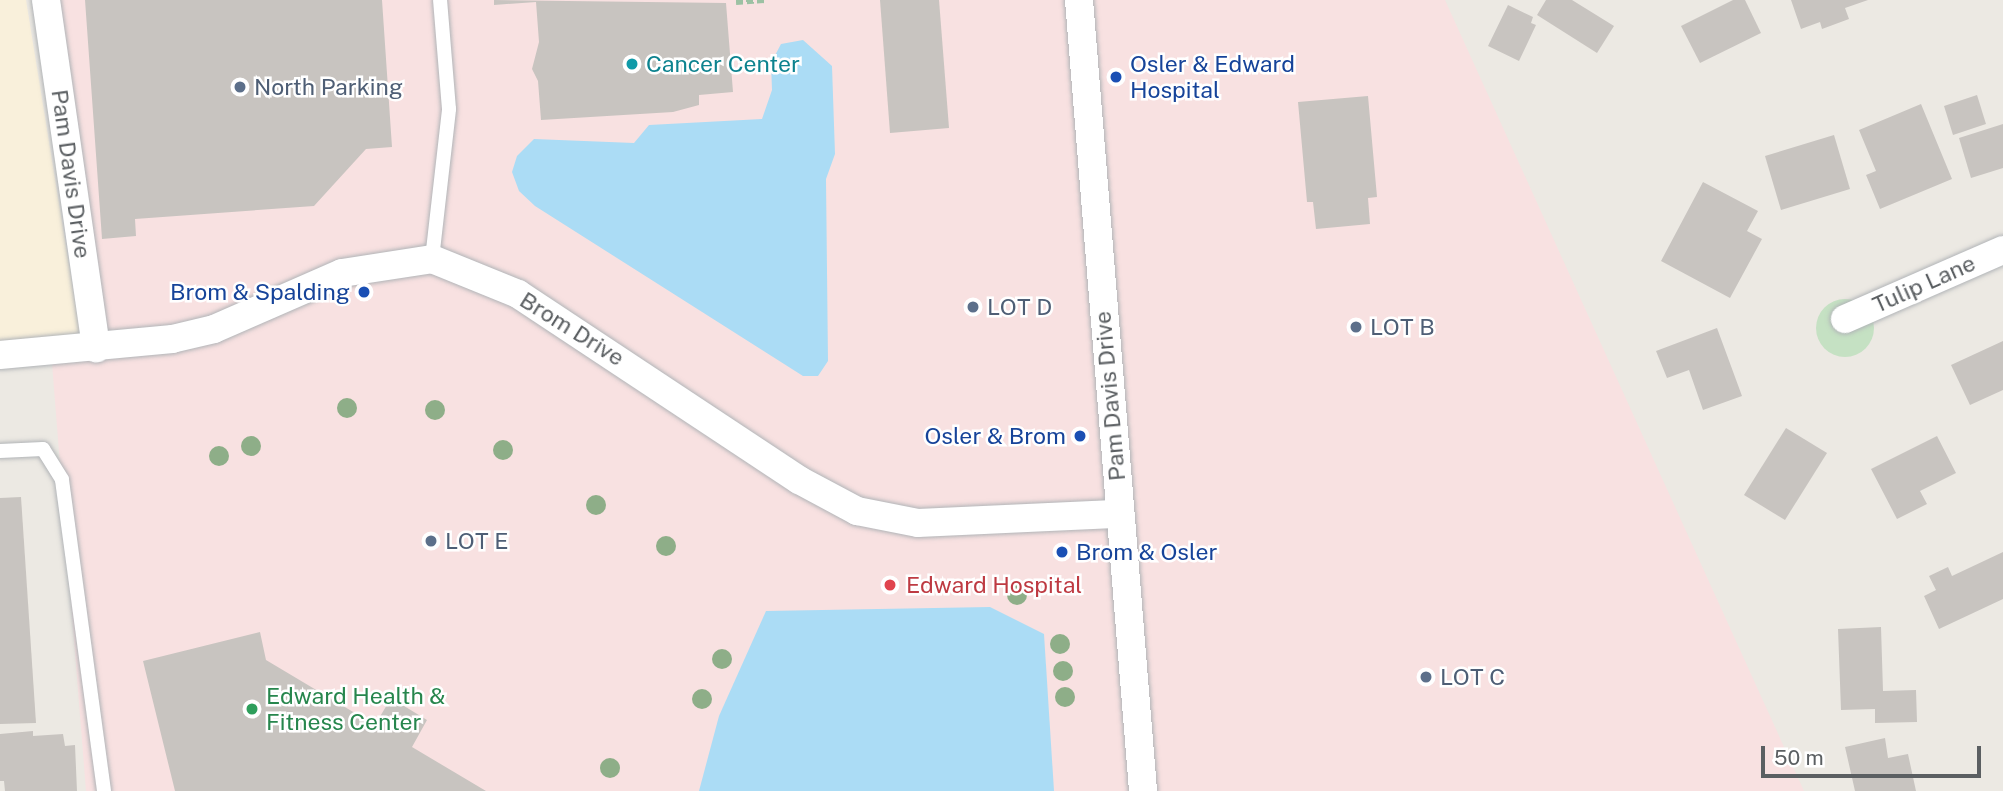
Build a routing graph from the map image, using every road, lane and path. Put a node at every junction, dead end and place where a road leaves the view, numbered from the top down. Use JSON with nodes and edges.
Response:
{"nodes":[{"id":1,"x":46,"y":0,"type":"edge"},
{"id":2,"x":440,"y":0,"type":"edge"},
{"id":3,"x":766,"y":0,"type":"edge"},
{"id":4,"x":1079,"y":0,"type":"edge"},
{"id":5,"x":736,"y":2,"type":"dead end"},
{"id":6,"x":2003,"y":250,"type":"edge"},
{"id":7,"x":432,"y":259,"type":"junction"},
{"id":8,"x":1846,"y":319,"type":"dead end"},
{"id":9,"x":96,"y":348,"type":"junction"},
{"id":10,"x":0,"y":355,"type":"edge"},
{"id":11,"x":0,"y":451,"type":"edge"},
{"id":12,"x":1120,"y":514,"type":"junction"},
{"id":13,"x":104,"y":791,"type":"edge"},
{"id":14,"x":1143,"y":791,"type":"edge"}],
"edges":[{"from":1,"to":9,"type":"street","name":"Pam Davis Drive"},
{"from":2,"to":7,"type":"lane"},
{"from":3,"to":5,"type":"path"},
{"from":4,"to":12,"type":"street","name":"Pam Davis Drive"},
{"from":6,"to":8,"type":"street","name":"Tulip Lane"},
{"from":7,"to":9,"type":"street"},
{"from":7,"to":12,"type":"street","name":"Brom Drive"},
{"from":9,"to":10,"type":"street"},
{"from":11,"to":13,"type":"lane"},
{"from":12,"to":14,"type":"street","name":"Pam Davis Drive"}]}
